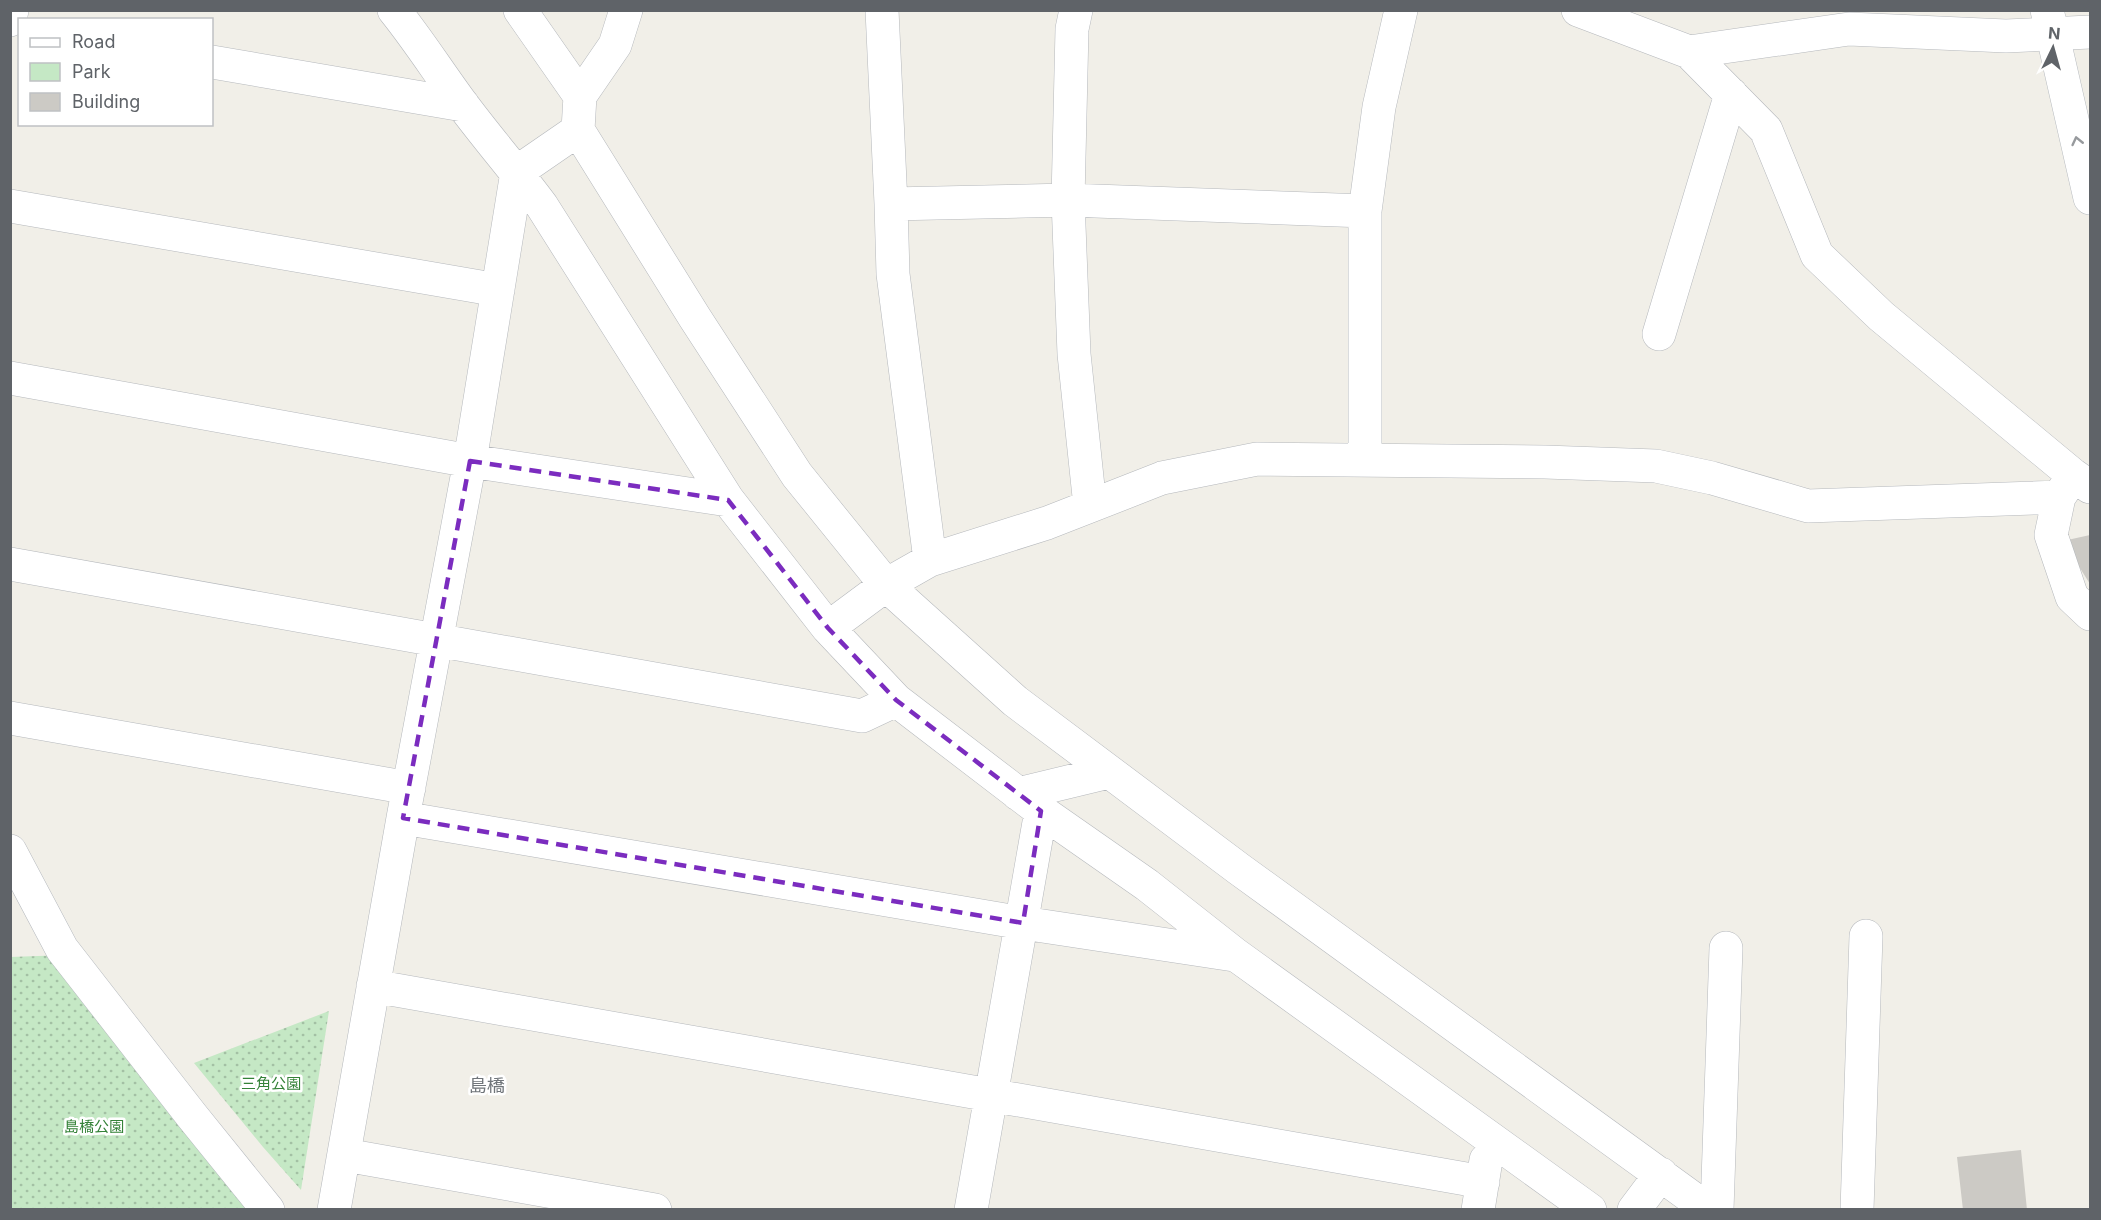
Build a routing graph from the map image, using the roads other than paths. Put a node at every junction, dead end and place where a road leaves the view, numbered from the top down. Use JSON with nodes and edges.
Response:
{"nodes":[{"id":1,"x":12,"y":10,"type":"edge"},
{"id":2,"x":394,"y":10,"type":"edge"},
{"id":3,"x":520,"y":10,"type":"edge"},
{"id":4,"x":626,"y":10,"type":"edge"},
{"id":5,"x":882,"y":10,"type":"edge"},
{"id":6,"x":1076,"y":10,"type":"edge"},
{"id":7,"x":1401,"y":10,"type":"edge"},
{"id":8,"x":1578,"y":10,"type":"edge"},
{"id":9,"x":10,"y":20,"type":"edge"},
{"id":10,"x":1815,"y":22,"type":"edge"},
{"id":11,"x":2050,"y":22,"type":"edge"},
{"id":12,"x":2091,"y":32,"type":"edge"},
{"id":13,"x":1689,"y":52,"type":"junction"},
{"id":14,"x":213,"y":62,"type":"edge"},
{"id":15,"x":1731,"y":94,"type":"junction"},
{"id":16,"x":580,"y":96,"type":"junction"},
{"id":17,"x":463,"y":105,"type":"junction"},
{"id":18,"x":578,"y":130,"type":"junction"},
{"id":19,"x":518,"y":172,"type":"junction"},
{"id":20,"x":2091,"y":198,"type":"edge"},
{"id":21,"x":1068,"y":200,"type":"junction"},
{"id":22,"x":891,"y":204,"type":"junction"},
{"id":23,"x":10,"y":206,"type":"edge"},
{"id":24,"x":1365,"y":211,"type":"junction"},
{"id":25,"x":498,"y":290,"type":"junction"},
{"id":26,"x":1659,"y":334,"type":"dead end"},
{"id":27,"x":10,"y":378,"type":"edge"},
{"id":28,"x":1365,"y":459,"type":"junction"},
{"id":29,"x":470,"y":461,"type":"junction"},
{"id":30,"x":2074,"y":486,"type":"edge"},
{"id":31,"x":728,"y":500,"type":"junction"},
{"id":32,"x":1090,"y":506,"type":"junction"},
{"id":33,"x":930,"y":560,"type":"junction"},
{"id":34,"x":10,"y":564,"type":"edge"},
{"id":35,"x":886,"y":585,"type":"junction"},
{"id":36,"x":2091,"y":614,"type":"edge"},
{"id":37,"x":828,"y":628,"type":"junction"},
{"id":38,"x":436,"y":640,"type":"junction"},
{"id":39,"x":896,"y":700,"type":"junction"},
{"id":40,"x":10,"y":718,"type":"edge"},
{"id":41,"x":1109,"y":772,"type":"junction"},
{"id":42,"x":406,"y":803,"type":"junction"},
{"id":43,"x":1030,"y":803,"type":"junction"},
{"id":44,"x":10,"y":850,"type":"edge"},
{"id":45,"x":1023,"y":923,"type":"junction"},
{"id":46,"x":1866,"y":936,"type":"dead end"},
{"id":47,"x":1726,"y":948,"type":"dead end"},
{"id":48,"x":1236,"y":956,"type":"junction"},
{"id":49,"x":373,"y":986,"type":"junction"},
{"id":50,"x":990,"y":1095,"type":"junction"},
{"id":51,"x":1490,"y":1137,"type":"junction"},
{"id":52,"x":345,"y":1155,"type":"junction"},
{"id":53,"x":1661,"y":1174,"type":"junction"},
{"id":54,"x":1480,"y":1196,"type":"edge"},
{"id":55,"x":268,"y":1209,"type":"edge"},
{"id":56,"x":334,"y":1209,"type":"edge"},
{"id":57,"x":655,"y":1209,"type":"edge"},
{"id":58,"x":971,"y":1209,"type":"edge"},
{"id":59,"x":1590,"y":1209,"type":"edge"},
{"id":60,"x":1634,"y":1209,"type":"edge"},
{"id":61,"x":1709,"y":1209,"type":"edge"},
{"id":62,"x":1717,"y":1209,"type":"edge"},
{"id":63,"x":1857,"y":1209,"type":"edge"}],
"edges":[{"from":1,"to":9,"type":"street"},
{"from":2,"to":17,"type":"street"},
{"from":3,"to":16,"type":"street"},
{"from":4,"to":16,"type":"street"},
{"from":5,"to":22,"type":"street"},
{"from":6,"to":21,"type":"street"},
{"from":7,"to":24,"type":"street"},
{"from":8,"to":13,"type":"street"},
{"from":10,"to":11,"type":"street"},
{"from":10,"to":13,"type":"street"},
{"from":11,"to":12,"type":"street"},
{"from":20,"to":11,"type":"street","one_way":true},
{"from":13,"to":15,"type":"street"},
{"from":14,"to":17,"type":"street"},
{"from":15,"to":26,"type":"street"},
{"from":15,"to":30,"type":"street"},
{"from":16,"to":18,"type":"street"},
{"from":17,"to":19,"type":"street"},
{"from":18,"to":19,"type":"street"},
{"from":18,"to":35,"type":"street"},
{"from":19,"to":25,"type":"street"},
{"from":19,"to":31,"type":"street"},
{"from":21,"to":22,"type":"street"},
{"from":21,"to":24,"type":"street"},
{"from":21,"to":32,"type":"street"},
{"from":22,"to":33,"type":"street"},
{"from":23,"to":25,"type":"street"},
{"from":24,"to":28,"type":"street"},
{"from":25,"to":29,"type":"street"},
{"from":27,"to":29,"type":"street"},
{"from":28,"to":30,"type":"street"},
{"from":28,"to":32,"type":"street"},
{"from":29,"to":31,"type":"street"},
{"from":29,"to":38,"type":"street"},
{"from":30,"to":36,"type":"street"},
{"from":31,"to":37,"type":"street"},
{"from":32,"to":33,"type":"street"},
{"from":33,"to":35,"type":"street"},
{"from":34,"to":38,"type":"street"},
{"from":35,"to":37,"type":"street"},
{"from":35,"to":41,"type":"street"},
{"from":37,"to":39,"type":"street"},
{"from":38,"to":39,"type":"street"},
{"from":38,"to":42,"type":"street"},
{"from":39,"to":43,"type":"street"},
{"from":40,"to":42,"type":"street"},
{"from":41,"to":43,"type":"street"},
{"from":41,"to":53,"type":"street"},
{"from":42,"to":45,"type":"street"},
{"from":42,"to":49,"type":"street"},
{"from":43,"to":45,"type":"street"},
{"from":43,"to":48,"type":"street"},
{"from":44,"to":55,"type":"street"},
{"from":45,"to":48,"type":"street"},
{"from":45,"to":50,"type":"street"},
{"from":46,"to":63,"type":"street"},
{"from":47,"to":62,"type":"street"},
{"from":48,"to":51,"type":"street"},
{"from":49,"to":50,"type":"street"},
{"from":49,"to":52,"type":"street"},
{"from":50,"to":54,"type":"street"},
{"from":50,"to":58,"type":"street"},
{"from":51,"to":54,"type":"street"},
{"from":51,"to":59,"type":"street"},
{"from":52,"to":56,"type":"street"},
{"from":52,"to":57,"type":"street"},
{"from":53,"to":60,"type":"street"},
{"from":53,"to":61,"type":"street"}]}
